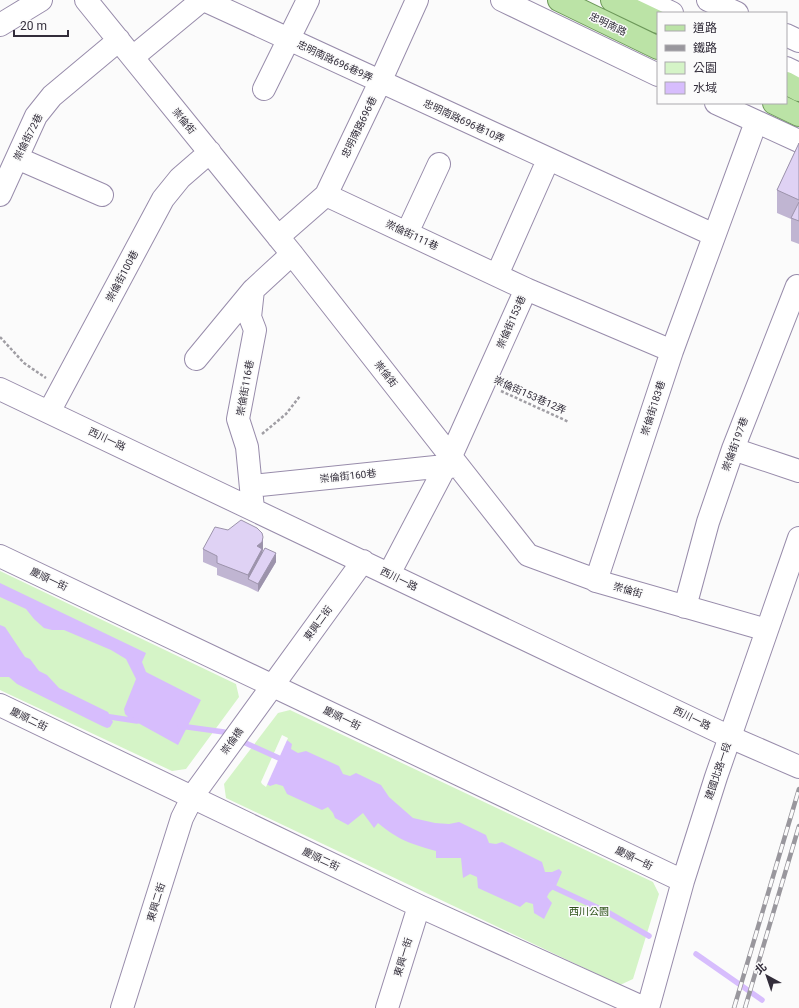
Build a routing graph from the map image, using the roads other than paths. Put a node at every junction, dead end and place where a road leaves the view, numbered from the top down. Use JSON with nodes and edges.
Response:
{"nodes":[{"id":1,"x":41,"y":0,"type":"edge"},
{"id":2,"x":86,"y":0,"type":"edge"},
{"id":3,"x":203,"y":0,"type":"edge"},
{"id":4,"x":308,"y":0,"type":"edge"},
{"id":5,"x":417,"y":0,"type":"edge"},
{"id":6,"x":502,"y":0,"type":"edge"},
{"id":7,"x":523,"y":0,"type":"edge"},
{"id":8,"x":559,"y":0,"type":"edge"},
{"id":9,"x":612,"y":0,"type":"edge"},
{"id":10,"x":645,"y":0,"type":"edge"},
{"id":11,"x":708,"y":0,"type":"edge"},
{"id":12,"x":743,"y":0,"type":"edge"},
{"id":13,"x":670,"y":12,"type":"edge"},
{"id":14,"x":735,"y":12,"type":"edge"},
{"id":15,"x":752,"y":12,"type":"edge"},
{"id":16,"x":657,"y":22,"type":"edge"},
{"id":17,"x":0,"y":25,"type":"edge"},
{"id":18,"x":787,"y":35,"type":"edge"},
{"id":19,"x":289,"y":39,"type":"junction"},
{"id":20,"x":119,"y":40,"type":"junction"},
{"id":21,"x":799,"y":41,"type":"edge"},
{"id":22,"x":657,"y":48,"type":"edge"},
{"id":23,"x":132,"y":57,"type":"junction"},
{"id":24,"x":657,"y":64,"type":"edge"},
{"id":25,"x":787,"y":68,"type":"edge"},
{"id":26,"x":799,"y":74,"type":"edge"},
{"id":27,"x":657,"y":75,"type":"edge"},
{"id":28,"x":380,"y":82,"type":"junction"},
{"id":29,"x":787,"y":84,"type":"edge"},
{"id":30,"x":264,"y":89,"type":"dead end"},
{"id":31,"x":799,"y":90,"type":"edge"},
{"id":32,"x":718,"y":104,"type":"edge"},
{"id":33,"x":742,"y":104,"type":"edge"},
{"id":34,"x":776,"y":104,"type":"edge"},
{"id":35,"x":799,"y":115,"type":"edge"},
{"id":36,"x":756,"y":122,"type":"junction"},
{"id":37,"x":799,"y":131,"type":"edge"},
{"id":38,"x":799,"y":141,"type":"edge"},
{"id":39,"x":210,"y":152,"type":"junction"},
{"id":40,"x":17,"y":158,"type":"junction"},
{"id":41,"x":548,"y":160,"type":"junction"},
{"id":42,"x":439,"y":164,"type":"dead end"},
{"id":43,"x":0,"y":195,"type":"edge"},
{"id":44,"x":102,"y":195,"type":"dead end"},
{"id":45,"x":326,"y":195,"type":"junction"},
{"id":46,"x":407,"y":233,"type":"junction"},
{"id":47,"x":714,"y":235,"type":"junction"},
{"id":48,"x":278,"y":237,"type":"junction"},
{"id":49,"x":292,"y":254,"type":"junction"},
{"id":50,"x":497,"y":275,"type":"junction"},
{"id":51,"x":797,"y":286,"type":"dead end"},
{"id":52,"x":526,"y":289,"type":"junction"},
{"id":53,"x":253,"y":290,"type":"junction"},
{"id":54,"x":672,"y":351,"type":"junction"},
{"id":55,"x":196,"y":359,"type":"dead end"},
{"id":56,"x":0,"y":389,"type":"edge"},
{"id":57,"x":49,"y":412,"type":"junction"},
{"id":58,"x":733,"y":449,"type":"junction"},
{"id":59,"x":452,"y":463,"type":"junction"},
{"id":60,"x":799,"y":471,"type":"edge"},
{"id":61,"x":251,"y":486,"type":"junction"},
{"id":62,"x":253,"y":509,"type":"junction"},
{"id":63,"x":799,"y":538,"type":"edge"},
{"id":64,"x":0,"y":556,"type":"edge"},
{"id":65,"x":363,"y":561,"type":"junction"},
{"id":66,"x":389,"y":574,"type":"junction"},
{"id":67,"x":595,"y":580,"type":"junction"},
{"id":68,"x":685,"y":607,"type":"junction"},
{"id":69,"x":767,"y":630,"type":"junction"},
{"id":70,"x":273,"y":685,"type":"junction"},
{"id":71,"x":0,"y":705,"type":"edge"},
{"id":72,"x":730,"y":737,"type":"junction"},
{"id":73,"x":799,"y":767,"type":"edge"},
{"id":74,"x":192,"y":798,"type":"junction"},
{"id":75,"x":683,"y":881,"type":"junction"},
{"id":76,"x":419,"y":906,"type":"junction"},
{"id":77,"x":122,"y":1008,"type":"edge"},
{"id":78,"x":387,"y":1008,"type":"edge"},
{"id":79,"x":644,"y":1008,"type":"edge"},
{"id":80,"x":648,"y":1008,"type":"edge"}],
"edges":[{"from":1,"to":17,"type":"street"},
{"from":2,"to":20,"type":"street","name":"崇倫街"},
{"from":3,"to":19,"type":"street","name":"忠明南路696巷9弄"},
{"from":3,"to":23,"type":"street","name":"忠明南路696巷9弄"},
{"from":4,"to":19,"type":"street","name":"忠明南路696巷9弄"},
{"from":5,"to":28,"type":"street","name":"忠明南路696巷"},
{"from":6,"to":27,"type":"street"},
{"from":7,"to":24,"type":"street"},
{"from":8,"to":22,"type":"main road","name":"忠明南路"},
{"from":9,"to":16,"type":"main road"},
{"from":10,"to":13,"type":"street"},
{"from":11,"to":14,"type":"street"},
{"from":12,"to":15,"type":"street"},
{"from":18,"to":21,"type":"street"},
{"from":19,"to":28,"type":"street","name":"忠明南路696巷9弄"},
{"from":19,"to":30,"type":"street","name":"忠明南路696巷9弄"},
{"from":20,"to":23,"type":"street","name":"崇倫街"},
{"from":20,"to":40,"type":"street","name":"崇倫街72巷"},
{"from":23,"to":39,"type":"street","name":"崇倫街"},
{"from":25,"to":26,"type":"street"},
{"from":28,"to":41,"type":"street","name":"忠明南路696巷10弄"},
{"from":28,"to":45,"type":"street","name":"忠明南路696巷"},
{"from":29,"to":31,"type":"main road"},
{"from":32,"to":36,"type":"street"},
{"from":33,"to":37,"type":"street"},
{"from":34,"to":35,"type":"main road"},
{"from":36,"to":38,"type":"street"},
{"from":36,"to":47,"type":"street","name":"崇倫街183巷"},
{"from":39,"to":48,"type":"street","name":"崇倫街"},
{"from":39,"to":57,"type":"street","name":"崇倫街100巷"},
{"from":40,"to":43,"type":"street","name":"崇倫街72巷"},
{"from":40,"to":44,"type":"street"},
{"from":41,"to":47,"type":"street"},
{"from":41,"to":50,"type":"street"},
{"from":42,"to":46,"type":"street"},
{"from":45,"to":46,"type":"street","name":"崇倫街111巷"},
{"from":45,"to":48,"type":"street","name":"忠明南路696巷"},
{"from":46,"to":50,"type":"street","name":"崇倫街111巷"},
{"from":47,"to":54,"type":"street","name":"崇倫街183巷"},
{"from":48,"to":49,"type":"street","name":"崇倫街"},
{"from":49,"to":53,"type":"street"},
{"from":49,"to":59,"type":"street","name":"崇倫街"},
{"from":50,"to":52,"type":"street","name":"崇倫街111巷"},
{"from":51,"to":58,"type":"street","name":"崇倫街197巷"},
{"from":52,"to":54,"type":"street","name":"崇倫街153巷"},
{"from":52,"to":59,"type":"street","name":"崇倫街153巷"},
{"from":53,"to":55,"type":"street"},
{"from":53,"to":61,"type":"street","name":"崇倫街116巷"},
{"from":54,"to":67,"type":"street","name":"崇倫街183巷"},
{"from":56,"to":57,"type":"street","name":"西川一路"},
{"from":57,"to":62,"type":"street","name":"西川一路"},
{"from":58,"to":60,"type":"street"},
{"from":58,"to":68,"type":"street","name":"崇倫街197巷"},
{"from":59,"to":61,"type":"street","name":"崇倫街160巷"},
{"from":59,"to":66,"type":"street"},
{"from":59,"to":67,"type":"street","name":"崇倫街"},
{"from":61,"to":62,"type":"street","name":"崇倫街116巷"},
{"from":62,"to":65,"type":"street","name":"西川一路"},
{"from":63,"to":69,"type":"street","name":"建國北路一段"},
{"from":64,"to":70,"type":"street","name":"慶順一街"},
{"from":65,"to":66,"type":"street","name":"西川一路"},
{"from":65,"to":70,"type":"street","name":"東興二街"},
{"from":66,"to":72,"type":"street","name":"西川一路"},
{"from":67,"to":68,"type":"street","name":"崇倫街"},
{"from":68,"to":69,"type":"street","name":"崇倫街"},
{"from":69,"to":72,"type":"street","name":"建國北路一段"},
{"from":70,"to":74,"type":"street","name":"崇倫橋"},
{"from":70,"to":75,"type":"street","name":"慶順一街"},
{"from":71,"to":74,"type":"street","name":"慶順二街"},
{"from":72,"to":73,"type":"street","name":"西川一路"},
{"from":72,"to":75,"type":"street","name":"建國北路一段"},
{"from":74,"to":76,"type":"street","name":"慶順二街"},
{"from":74,"to":77,"type":"street","name":"東興二街"},
{"from":75,"to":80,"type":"street","name":"建國北路一段"},
{"from":76,"to":78,"type":"street","name":"東興一街"},
{"from":76,"to":79,"type":"street","name":"慶順二街"}]}
